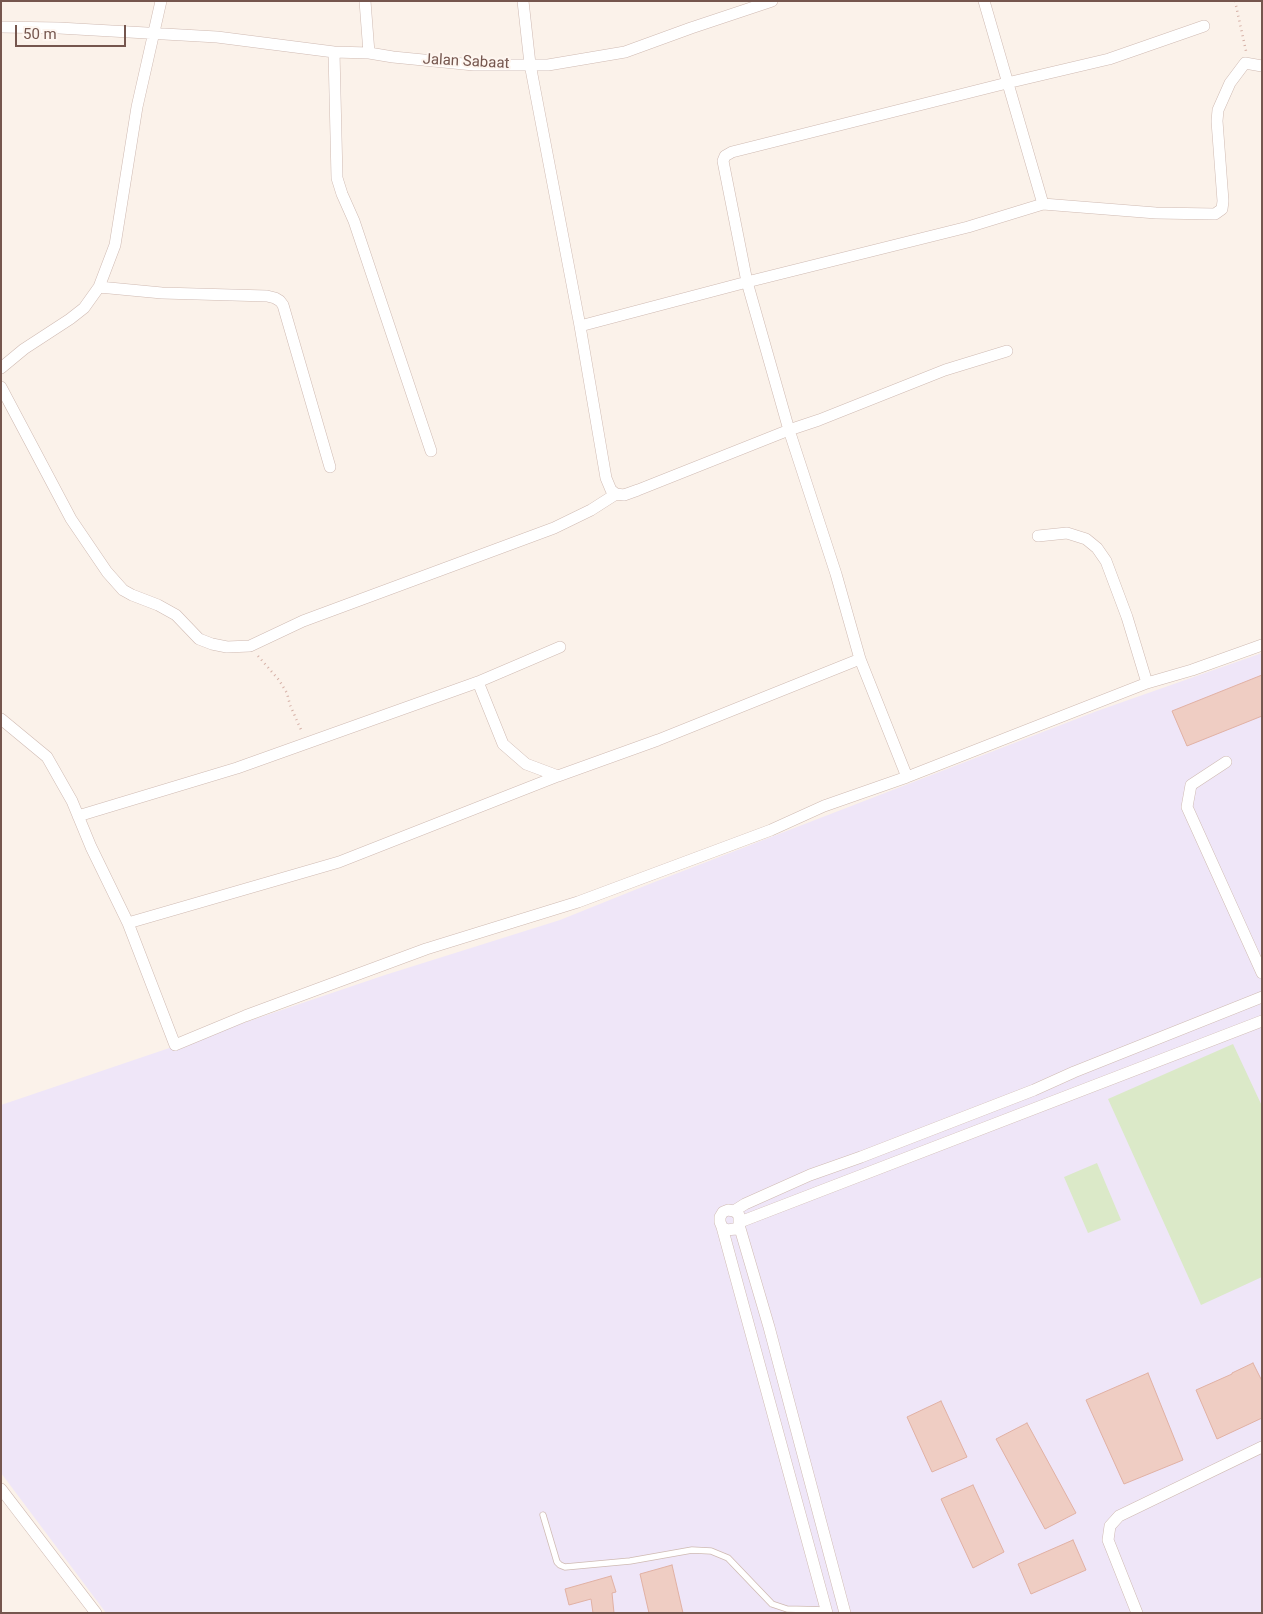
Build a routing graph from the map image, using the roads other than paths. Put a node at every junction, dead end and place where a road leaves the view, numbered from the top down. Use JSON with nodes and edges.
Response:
{"nodes":[{"id":1,"x":161,"y":1,"type":"edge"},
{"id":2,"x":365,"y":1,"type":"edge"},
{"id":3,"x":524,"y":1,"type":"edge"},
{"id":4,"x":772,"y":1,"type":"edge"},
{"id":5,"x":984,"y":1,"type":"edge"},
{"id":6,"x":1204,"y":26,"type":"dead end"},
{"id":7,"x":1,"y":27,"type":"edge"},
{"id":8,"x":153,"y":33,"type":"junction"},
{"id":9,"x":334,"y":52,"type":"junction"},
{"id":10,"x":369,"y":53,"type":"junction"},
{"id":11,"x":530,"y":64,"type":"junction"},
{"id":12,"x":1262,"y":66,"type":"edge"},
{"id":13,"x":1007,"y":83,"type":"junction"},
{"id":14,"x":1043,"y":204,"type":"junction"},
{"id":15,"x":747,"y":282,"type":"junction"},
{"id":16,"x":99,"y":288,"type":"junction"},
{"id":17,"x":580,"y":326,"type":"junction"},
{"id":18,"x":1007,"y":352,"type":"dead end"},
{"id":19,"x":1,"y":368,"type":"edge"},
{"id":20,"x":1,"y":387,"type":"edge"},
{"id":21,"x":789,"y":430,"type":"junction"},
{"id":22,"x":431,"y":451,"type":"dead end"},
{"id":23,"x":330,"y":467,"type":"dead end"},
{"id":24,"x":616,"y":494,"type":"junction"},
{"id":25,"x":1038,"y":536,"type":"dead end"},
{"id":26,"x":1262,"y":645,"type":"edge"},
{"id":27,"x":560,"y":647,"type":"dead end"},
{"id":28,"x":860,"y":659,"type":"junction"},
{"id":29,"x":478,"y":682,"type":"junction"},
{"id":30,"x":1146,"y":683,"type":"junction"},
{"id":31,"x":1,"y":719,"type":"edge"},
{"id":32,"x":1226,"y":762,"type":"dead end"},
{"id":33,"x":558,"y":776,"type":"junction"},
{"id":34,"x":907,"y":777,"type":"junction"},
{"id":35,"x":78,"y":816,"type":"junction"},
{"id":36,"x":128,"y":923,"type":"junction"},
{"id":37,"x":1262,"y":973,"type":"edge"},
{"id":38,"x":1262,"y":998,"type":"edge"},
{"id":39,"x":1262,"y":1021,"type":"edge"},
{"id":40,"x":738,"y":1219,"type":"junction"},
{"id":41,"x":722,"y":1227,"type":"junction"},
{"id":42,"x":1262,"y":1447,"type":"edge"},
{"id":43,"x":1,"y":1489,"type":"edge"},
{"id":44,"x":543,"y":1516,"type":"dead end"},
{"id":45,"x":821,"y":1525,"type":"junction"},
{"id":46,"x":803,"y":1528,"type":"junction"},
{"id":47,"x":826,"y":1612,"type":"edge"},
{"id":48,"x":96,"y":1613,"type":"edge"},
{"id":49,"x":845,"y":1613,"type":"edge"},
{"id":50,"x":1137,"y":1613,"type":"edge"}],
"edges":[{"from":1,"to":8,"type":"street"},
{"from":2,"to":10,"type":"street"},
{"from":3,"to":11,"type":"street"},
{"from":4,"to":11,"type":"street","name":"Jalan Sabaat"},
{"from":5,"to":13,"type":"street"},
{"from":6,"to":13,"type":"street"},
{"from":7,"to":8,"type":"street","name":"Jalan Sabaat"},
{"from":8,"to":9,"type":"street","name":"Jalan Sabaat"},
{"from":8,"to":16,"type":"street"},
{"from":9,"to":10,"type":"street","name":"Jalan Sabaat"},
{"from":9,"to":22,"type":"street"},
{"from":10,"to":11,"type":"street","name":"Jalan Sabaat"},
{"from":11,"to":17,"type":"street"},
{"from":12,"to":14,"type":"street"},
{"from":13,"to":14,"type":"street"},
{"from":13,"to":15,"type":"street"},
{"from":14,"to":15,"type":"street"},
{"from":15,"to":17,"type":"street"},
{"from":15,"to":21,"type":"street"},
{"from":16,"to":19,"type":"street"},
{"from":16,"to":23,"type":"street"},
{"from":17,"to":24,"type":"street"},
{"from":18,"to":21,"type":"street"},
{"from":20,"to":24,"type":"street"},
{"from":21,"to":24,"type":"street"},
{"from":21,"to":28,"type":"street"},
{"from":25,"to":30,"type":"street"},
{"from":26,"to":30,"type":"street"},
{"from":27,"to":29,"type":"street"},
{"from":28,"to":33,"type":"street"},
{"from":28,"to":34,"type":"street"},
{"from":29,"to":33,"type":"street"},
{"from":29,"to":35,"type":"street"},
{"from":30,"to":34,"type":"street"},
{"from":31,"to":35,"type":"street"},
{"from":32,"to":37,"type":"street"},
{"from":33,"to":36,"type":"street"},
{"from":34,"to":36,"type":"street"},
{"from":35,"to":36,"type":"street"},
{"from":38,"to":40,"type":"street"},
{"from":39,"to":40,"type":"street"},
{"from":40,"to":41,"type":"street"},
{"from":40,"to":41,"type":"street"},
{"from":40,"to":45,"type":"street"},
{"from":41,"to":46,"type":"street"},
{"from":42,"to":50,"type":"street"},
{"from":43,"to":48,"type":"street"},
{"from":44,"to":47,"type":"lane"},
{"from":45,"to":46,"type":"street"},
{"from":45,"to":49,"type":"street"},
{"from":46,"to":47,"type":"street"}]}
